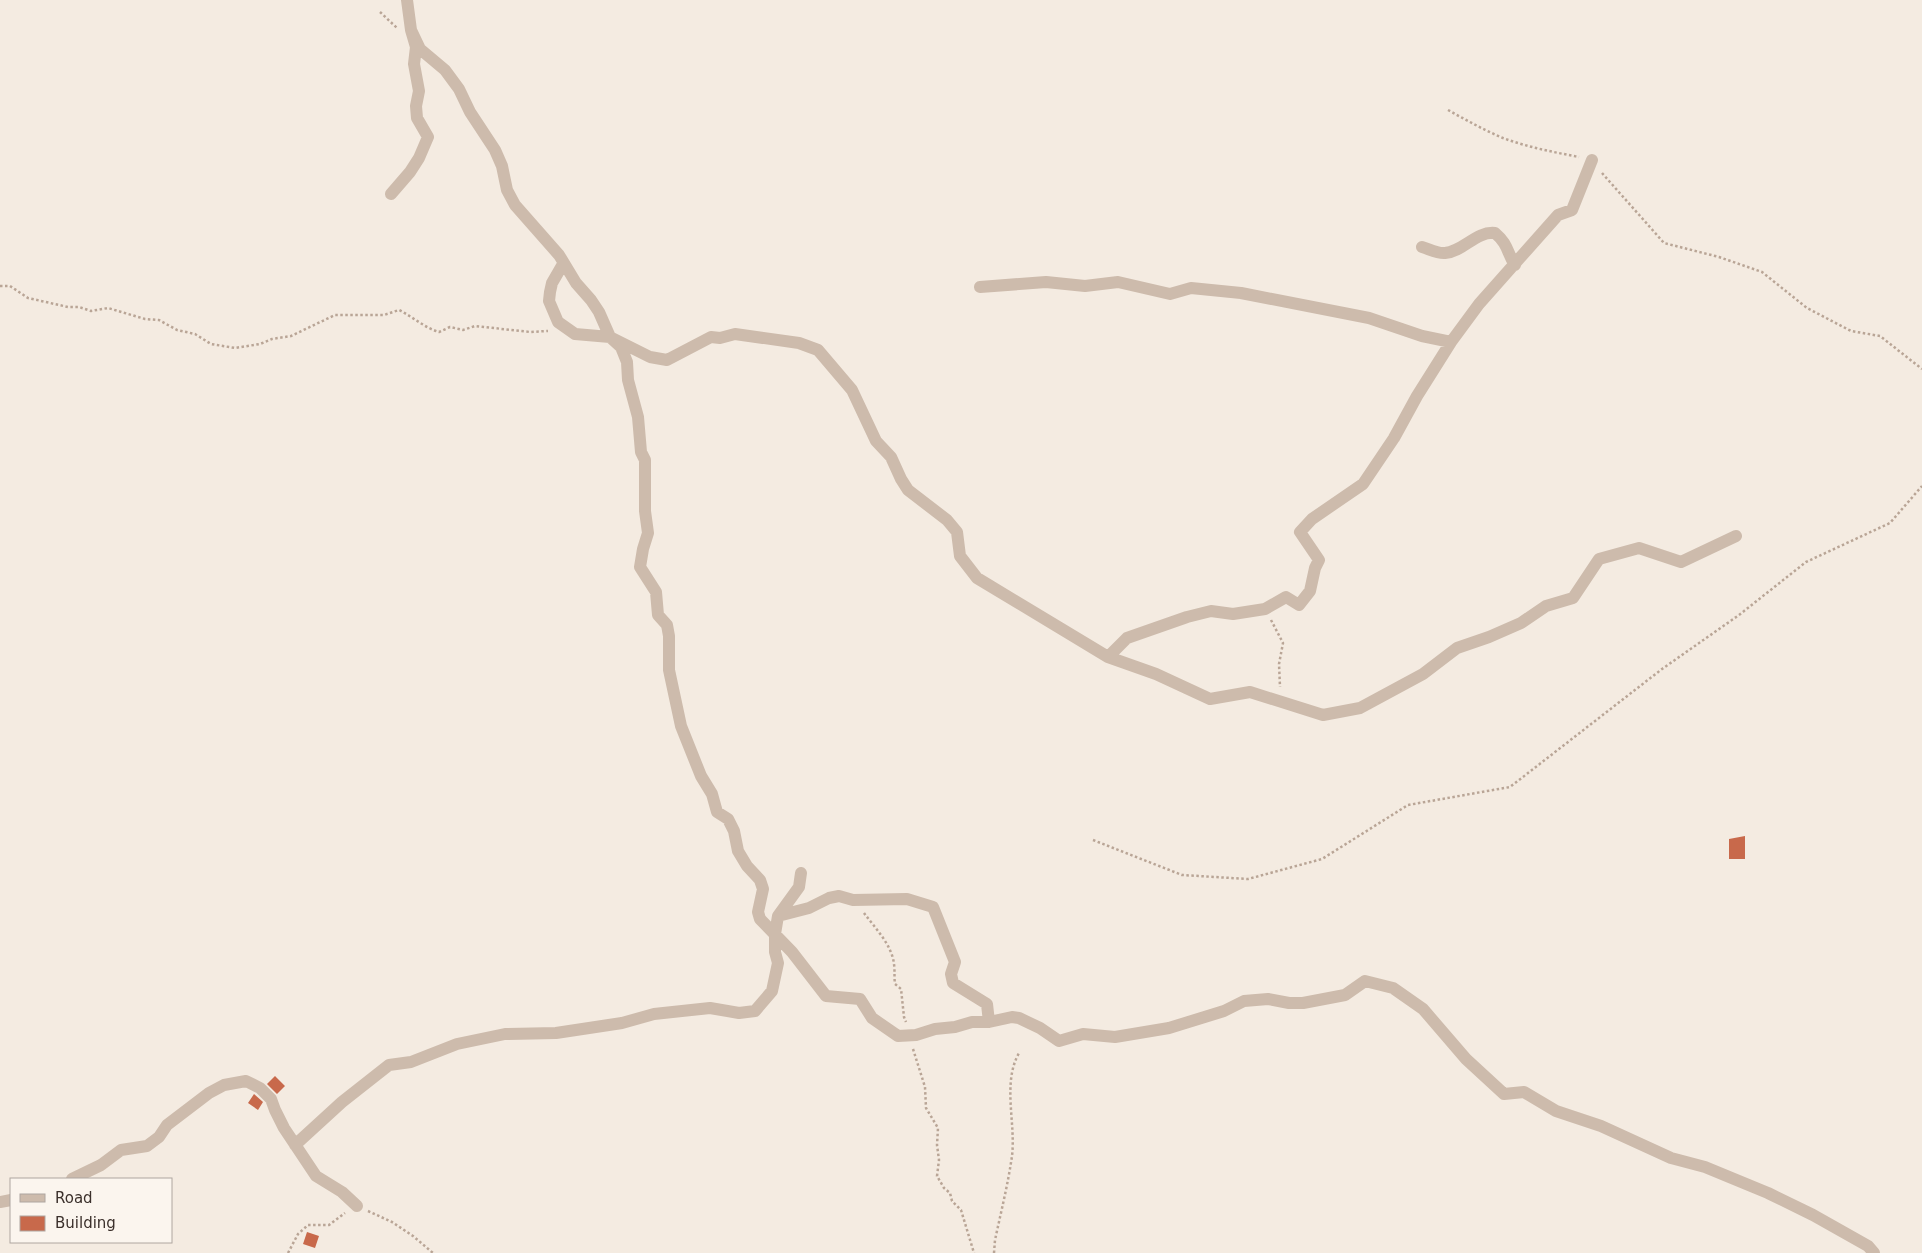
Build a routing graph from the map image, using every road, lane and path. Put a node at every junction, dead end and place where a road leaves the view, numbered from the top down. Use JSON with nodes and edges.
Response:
{"nodes":[{"id":1,"x":407,"y":0,"type":"edge"},
{"id":2,"x":411,"y":30,"type":"junction"},
{"id":3,"x":1448,"y":110,"type":"dead end"},
{"id":4,"x":1592,"y":160,"type":"junction"},
{"id":5,"x":391,"y":194,"type":"dead end"},
{"id":6,"x":1422,"y":247,"type":"dead end"},
{"id":7,"x":563,"y":264,"type":"junction"},
{"id":8,"x":1515,"y":265,"type":"junction"},
{"id":9,"x":0,"y":286,"type":"edge"},
{"id":10,"x":980,"y":288,"type":"dead end"},
{"id":11,"x":574,"y":334,"type":"junction"},
{"id":12,"x":610,"y":337,"type":"junction"},
{"id":13,"x":1451,"y":342,"type":"junction"},
{"id":14,"x":1922,"y":368,"type":"edge"},
{"id":15,"x":1922,"y":486,"type":"edge"},
{"id":16,"x":1736,"y":536,"type":"dead end"},
{"id":17,"x":1265,"y":609,"type":"junction"},
{"id":18,"x":1108,"y":657,"type":"junction"},
{"id":19,"x":1281,"y":703,"type":"junction"},
{"id":20,"x":1093,"y":840,"type":"dead end"},
{"id":21,"x":802,"y":873,"type":"dead end"},
{"id":22,"x":853,"y":900,"type":"junction"},
{"id":23,"x":778,"y":916,"type":"junction"},
{"id":24,"x":775,"y":934,"type":"junction"},
{"id":25,"x":989,"y":1022,"type":"junction"},
{"id":26,"x":912,"y":1035,"type":"junction"},
{"id":27,"x":1019,"y":1054,"type":"dead end"},
{"id":28,"x":296,"y":1145,"type":"junction"},
{"id":29,"x":74,"y":1178,"type":"edge"},
{"id":30,"x":357,"y":1206,"type":"junction"},
{"id":31,"x":288,"y":1253,"type":"edge"},
{"id":32,"x":433,"y":1253,"type":"edge"},
{"id":33,"x":974,"y":1253,"type":"edge"},
{"id":34,"x":994,"y":1253,"type":"edge"},
{"id":35,"x":1874,"y":1253,"type":"edge"}],
"edges":[{"from":1,"to":2,"type":"street"},
{"from":2,"to":5,"type":"street"},
{"from":2,"to":7,"type":"street"},
{"from":3,"to":4,"type":"path"},
{"from":4,"to":8,"type":"street"},
{"from":4,"to":14,"type":"path"},
{"from":6,"to":8,"type":"street"},
{"from":7,"to":11,"type":"street"},
{"from":7,"to":12,"type":"street"},
{"from":8,"to":13,"type":"street"},
{"from":9,"to":11,"type":"path"},
{"from":10,"to":13,"type":"street"},
{"from":11,"to":12,"type":"street"},
{"from":12,"to":18,"type":"street"},
{"from":12,"to":24,"type":"street"},
{"from":13,"to":17,"type":"street"},
{"from":15,"to":20,"type":"path"},
{"from":16,"to":19,"type":"street"},
{"from":17,"to":18,"type":"street"},
{"from":17,"to":19,"type":"path"},
{"from":18,"to":19,"type":"street"},
{"from":21,"to":23,"type":"street"},
{"from":22,"to":23,"type":"street"},
{"from":22,"to":25,"type":"street"},
{"from":22,"to":26,"type":"path"},
{"from":23,"to":24,"type":"street"},
{"from":24,"to":26,"type":"street"},
{"from":24,"to":28,"type":"street"},
{"from":25,"to":26,"type":"street"},
{"from":25,"to":35,"type":"street"},
{"from":26,"to":33,"type":"path"},
{"from":27,"to":34,"type":"path"},
{"from":28,"to":29,"type":"street"},
{"from":28,"to":30,"type":"street"},
{"from":30,"to":31,"type":"path"},
{"from":30,"to":32,"type":"path"}]}
